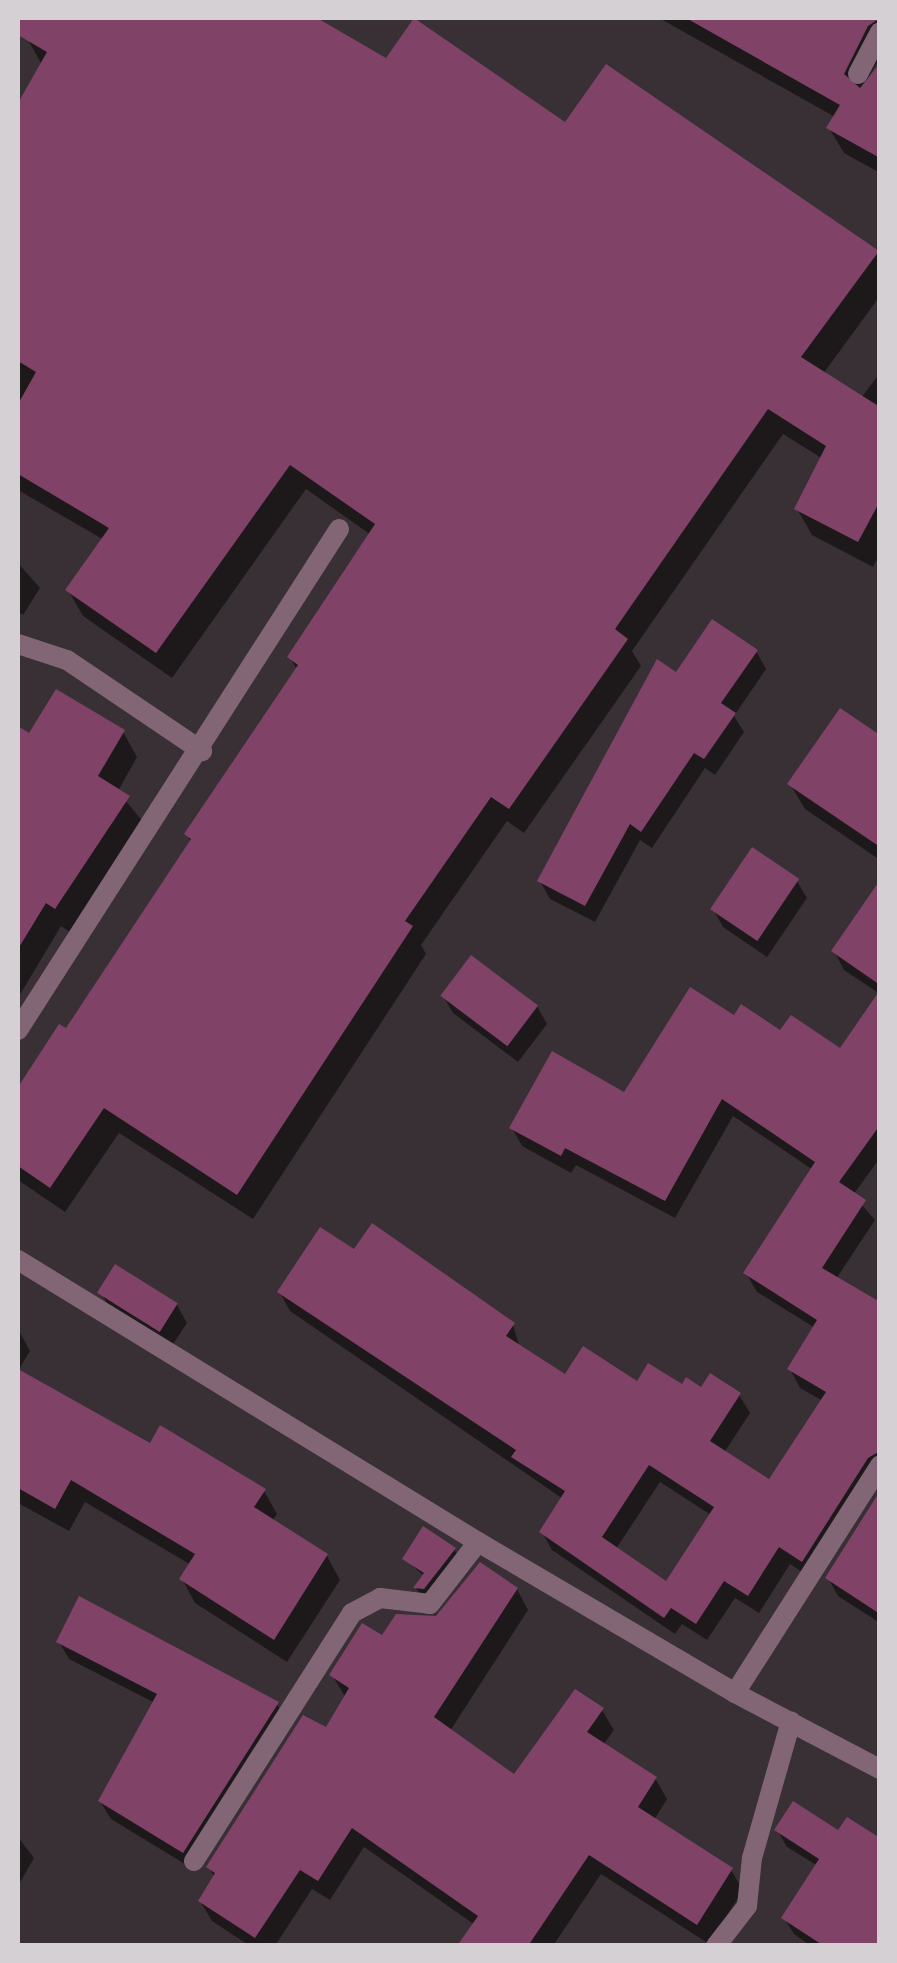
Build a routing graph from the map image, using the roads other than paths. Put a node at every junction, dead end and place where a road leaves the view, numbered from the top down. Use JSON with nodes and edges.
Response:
{"nodes":[{"id":1,"x":880,"y":32,"type":"edge"},
{"id":2,"x":858,"y":74,"type":"dead end"},
{"id":3,"x":339,"y":529,"type":"dead end"},
{"id":4,"x":18,"y":644,"type":"edge"},
{"id":5,"x":202,"y":751,"type":"junction"},
{"id":6,"x":18,"y":1030,"type":"edge"},
{"id":7,"x":18,"y":1260,"type":"edge"},
{"id":8,"x":880,"y":1464,"type":"edge"},
{"id":9,"x":478,"y":1542,"type":"junction"},
{"id":10,"x":735,"y":1693,"type":"junction"},
{"id":11,"x":790,"y":1722,"type":"junction"},
{"id":12,"x":880,"y":1768,"type":"edge"},
{"id":13,"x":194,"y":1862,"type":"dead end"},
{"id":14,"x":716,"y":1946,"type":"edge"}],
"edges":[{"from":1,"to":2,"type":"street"},
{"from":3,"to":5,"type":"street"},
{"from":4,"to":5,"type":"street"},
{"from":5,"to":6,"type":"street"},
{"from":7,"to":9,"type":"street"},
{"from":8,"to":10,"type":"street"},
{"from":9,"to":10,"type":"street"},
{"from":9,"to":13,"type":"street"},
{"from":10,"to":11,"type":"street"},
{"from":11,"to":12,"type":"street"},
{"from":11,"to":14,"type":"street"}]}
